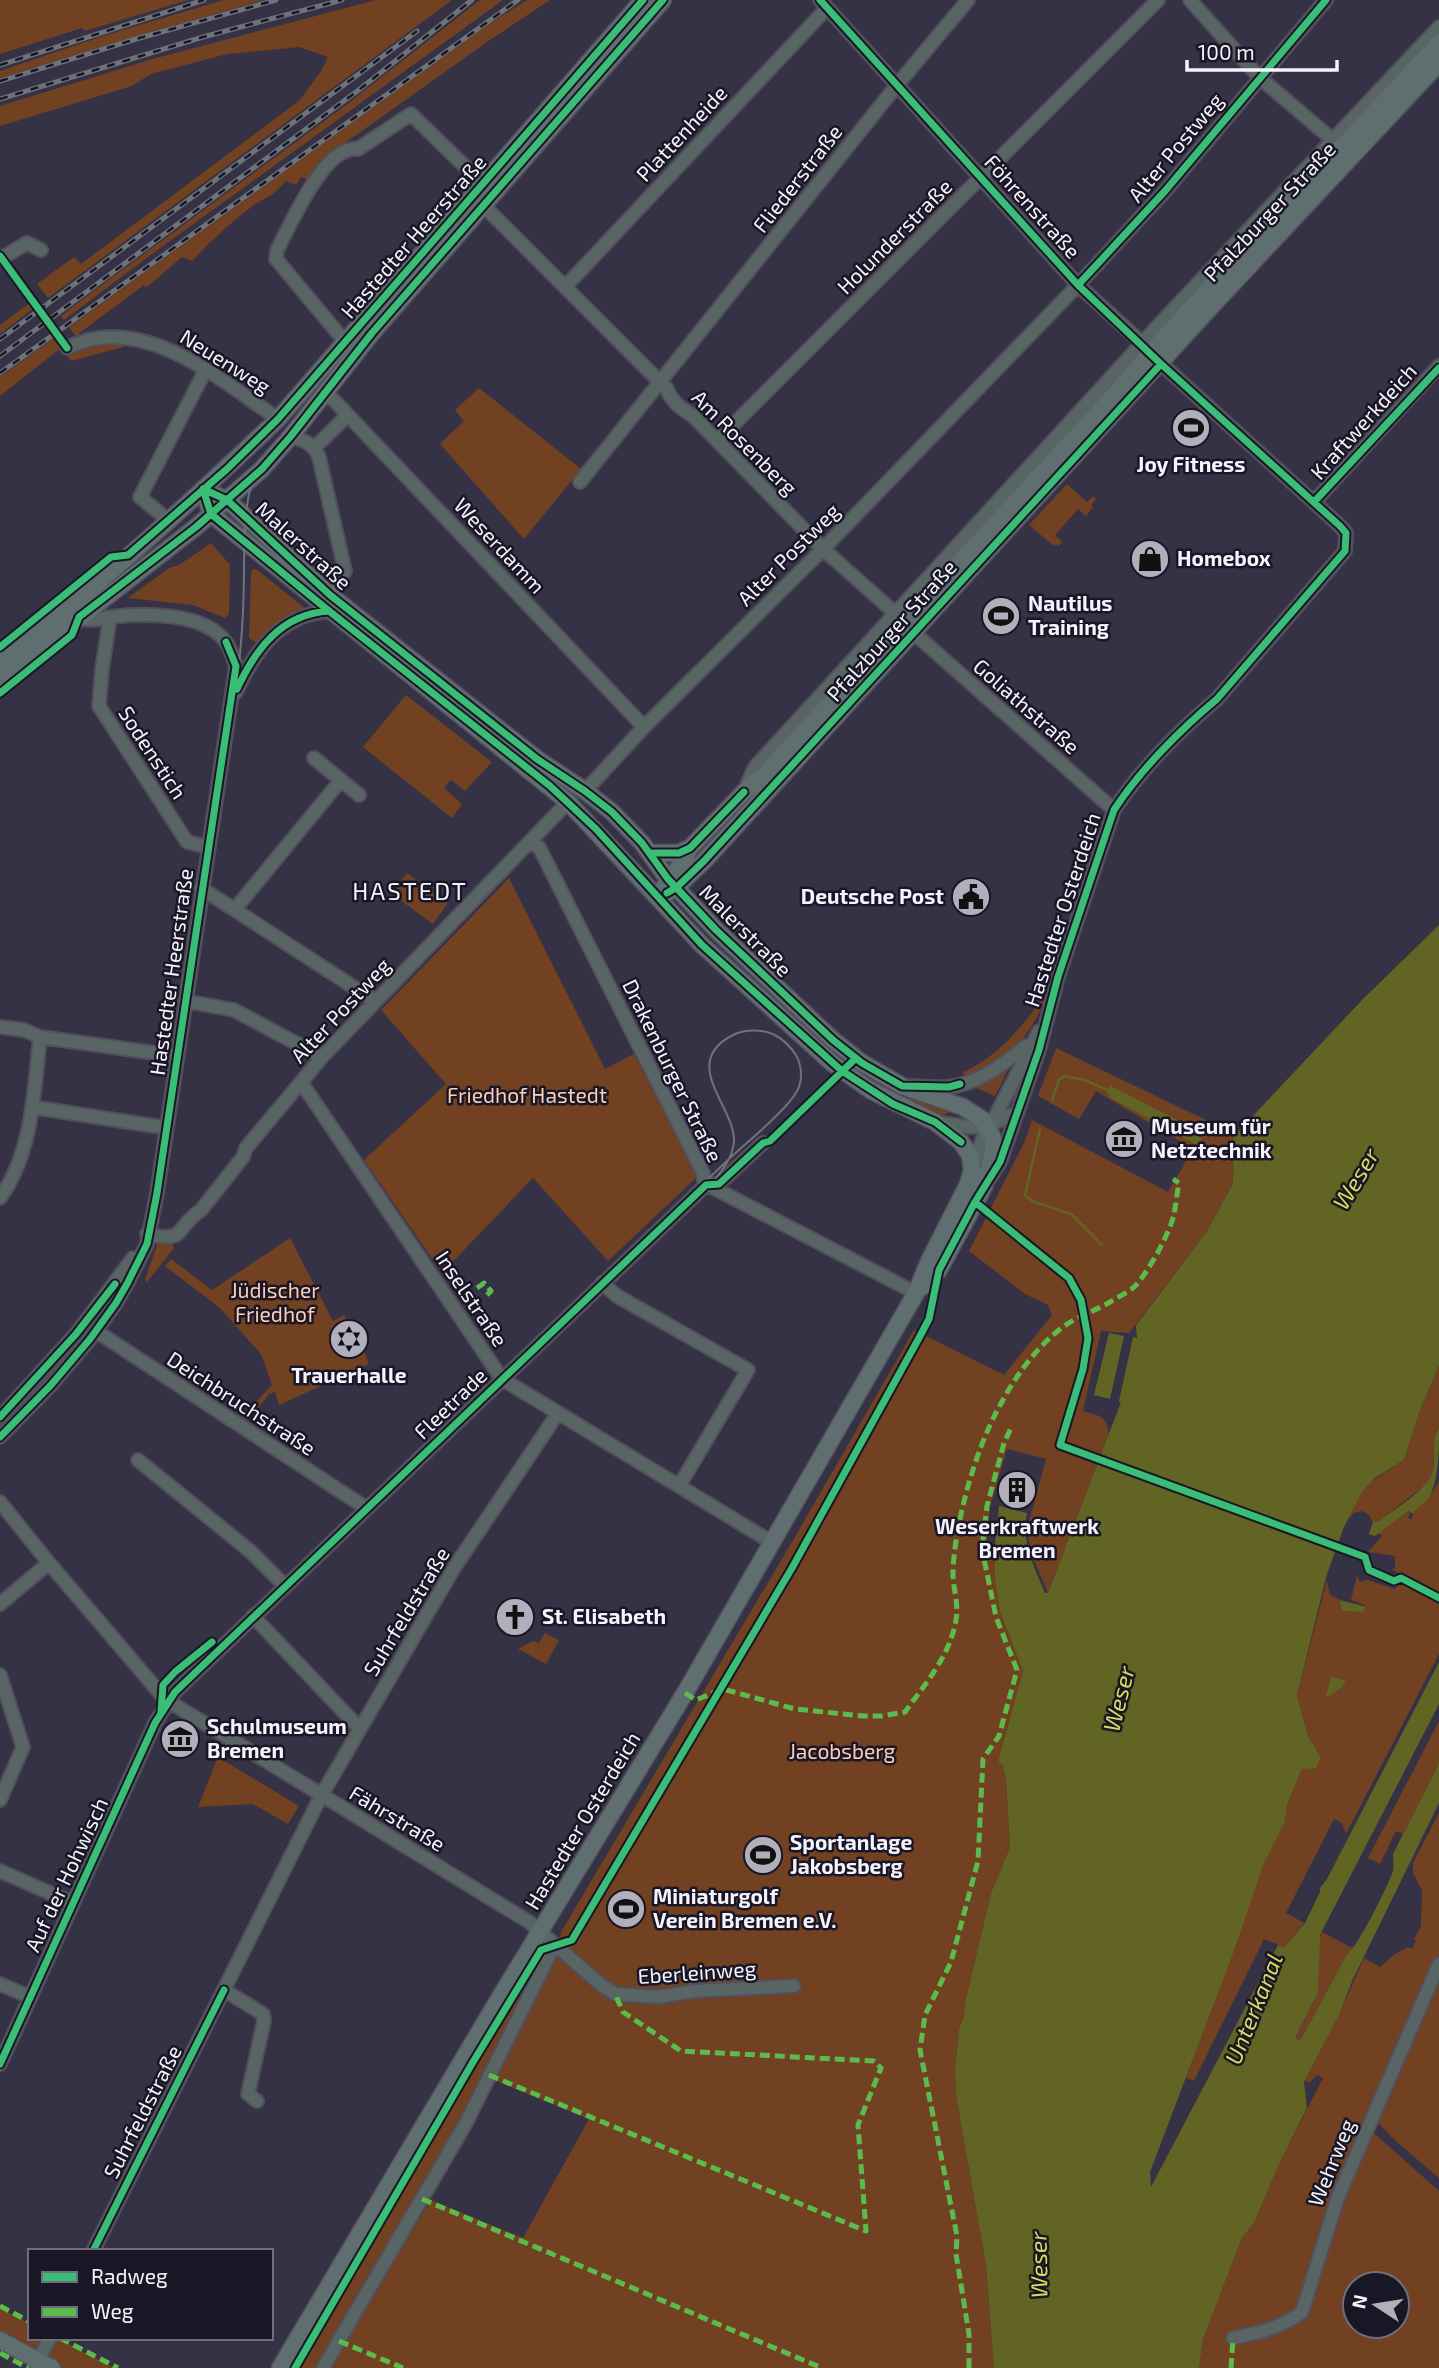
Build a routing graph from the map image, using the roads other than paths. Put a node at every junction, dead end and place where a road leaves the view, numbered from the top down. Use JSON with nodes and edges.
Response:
{"nodes":[{"id":1,"x":643,"y":0,"type":"edge"},
{"id":2,"x":663,"y":0,"type":"edge"},
{"id":3,"x":968,"y":0,"type":"edge"},
{"id":4,"x":1158,"y":0,"type":"edge"},
{"id":5,"x":1190,"y":0,"type":"edge"},
{"id":6,"x":1326,"y":0,"type":"edge"},
{"id":7,"x":824,"y":4,"type":"edge"},
{"id":8,"x":1439,"y":27,"type":"edge"},
{"id":9,"x":1438,"y":47,"type":"edge"},
{"id":10,"x":1259,"y":77,"type":"junction"},
{"id":11,"x":897,"y":85,"type":"junction"},
{"id":12,"x":1334,"y":141,"type":"junction"},
{"id":13,"x":982,"y":178,"type":"junction"},
{"id":14,"x":483,"y":184,"type":"junction"},
{"id":15,"x":484,"y":206,"type":"junction"},
{"id":16,"x":41,"y":250,"type":"dead end"},
{"id":17,"x":2,"y":254,"type":"edge"},
{"id":18,"x":1078,"y":285,"type":"junction"},
{"id":19,"x":565,"y":287,"type":"junction"},
{"id":20,"x":346,"y":343,"type":"junction"},
{"id":21,"x":68,"y":348,"type":"dead end"},
{"id":22,"x":1151,"y":353,"type":"junction"},
{"id":23,"x":1439,"y":366,"type":"edge"},
{"id":24,"x":205,"y":371,"type":"junction"},
{"id":25,"x":661,"y":383,"type":"junction"},
{"id":26,"x":326,"y":392,"type":"junction"},
{"id":27,"x":348,"y":415,"type":"junction"},
{"id":28,"x":278,"y":419,"type":"junction"},
{"id":29,"x":291,"y":436,"type":"junction"},
{"id":30,"x":717,"y":441,"type":"junction"},
{"id":31,"x":315,"y":447,"type":"junction"},
{"id":32,"x":580,"y":482,"type":"dead end"},
{"id":33,"x":203,"y":489,"type":"junction"},
{"id":34,"x":227,"y":500,"type":"junction"},
{"id":35,"x":1314,"y":502,"type":"junction"},
{"id":36,"x":211,"y":514,"type":"junction"},
{"id":37,"x":168,"y":520,"type":"junction"},
{"id":38,"x":1346,"y":542,"type":"joint"},
{"id":39,"x":823,"y":549,"type":"junction"},
{"id":40,"x":329,"y":603,"type":"junction"},
{"id":41,"x":895,"y":614,"type":"junction"},
{"id":42,"x":79,"y":617,"type":"junction"},
{"id":43,"x":110,"y":617,"type":"junction"},
{"id":44,"x":914,"y":633,"type":"junction"},
{"id":45,"x":0,"y":664,"type":"edge"},
{"id":46,"x":0,"y":680,"type":"edge"},
{"id":47,"x":229,"y":715,"type":"junction"},
{"id":48,"x":644,"y":727,"type":"junction"},
{"id":49,"x":314,"y":758,"type":"dead end"},
{"id":50,"x":341,"y":780,"type":"junction"},
{"id":51,"x":585,"y":791,"type":"junction"},
{"id":52,"x":744,"y":792,"type":"junction"},
{"id":53,"x":359,"y":795,"type":"dead end"},
{"id":54,"x":568,"y":802,"type":"junction"},
{"id":55,"x":1114,"y":810,"type":"junction"},
{"id":56,"x":530,"y":843,"type":"junction"},
{"id":57,"x":208,"y":847,"type":"junction"},
{"id":58,"x":690,"y":848,"type":"junction"},
{"id":59,"x":650,"y":853,"type":"junction"},
{"id":60,"x":673,"y":883,"type":"junction"},
{"id":61,"x":201,"y":888,"type":"junction"},
{"id":62,"x":657,"y":898,"type":"junction"},
{"id":63,"x":235,"y":909,"type":"junction"},
{"id":64,"x":185,"y":1001,"type":"junction"},
{"id":65,"x":375,"y":1001,"type":"junction"},
{"id":66,"x":1046,"y":1015,"type":"junction"},
{"id":67,"x":0,"y":1027,"type":"edge"},
{"id":68,"x":40,"y":1037,"type":"junction"},
{"id":69,"x":1031,"y":1046,"type":"junction"},
{"id":70,"x":177,"y":1056,"type":"junction"},
{"id":71,"x":322,"y":1057,"type":"junction"},
{"id":72,"x":301,"y":1082,"type":"junction"},
{"id":73,"x":902,"y":1086,"type":"junction"},
{"id":74,"x":949,"y":1087,"type":"junction"},
{"id":75,"x":957,"y":1105,"type":"junction"},
{"id":76,"x":32,"y":1107,"type":"junction"},
{"id":77,"x":1017,"y":1112,"type":"junction"},
{"id":78,"x":941,"y":1122,"type":"junction"},
{"id":79,"x":987,"y":1126,"type":"junction"},
{"id":80,"x":167,"y":1128,"type":"junction"},
{"id":81,"x":763,"y":1143,"type":"dead end"},
{"id":82,"x":972,"y":1170,"type":"junction"},
{"id":83,"x":706,"y":1185,"type":"junction"},
{"id":84,"x":984,"y":1187,"type":"junction"},
{"id":85,"x":0,"y":1198,"type":"edge"},
{"id":86,"x":147,"y":1234,"type":"junction"},
{"id":87,"x":602,"y":1283,"type":"junction"},
{"id":88,"x":916,"y":1293,"type":"junction"},
{"id":89,"x":96,"y":1331,"type":"junction"},
{"id":90,"x":502,"y":1379,"type":"junction"},
{"id":91,"x":558,"y":1412,"type":"junction"},
{"id":92,"x":0,"y":1417,"type":"edge"},
{"id":93,"x":0,"y":1437,"type":"edge"},
{"id":94,"x":138,"y":1460,"type":"dead end"},
{"id":95,"x":679,"y":1486,"type":"junction"},
{"id":96,"x":0,"y":1502,"type":"edge"},
{"id":97,"x":366,"y":1508,"type":"junction"},
{"id":98,"x":773,"y":1543,"type":"junction"},
{"id":99,"x":49,"y":1563,"type":"junction"},
{"id":100,"x":285,"y":1586,"type":"junction"},
{"id":101,"x":0,"y":1604,"type":"edge"},
{"id":102,"x":253,"y":1616,"type":"junction"},
{"id":103,"x":0,"y":1675,"type":"edge"},
{"id":104,"x":168,"y":1701,"type":"junction"},
{"id":105,"x":360,"y":1729,"type":"junction"},
{"id":106,"x":321,"y":1796,"type":"junction"},
{"id":107,"x":0,"y":1801,"type":"edge"},
{"id":108,"x":0,"y":1871,"type":"edge"},
{"id":109,"x":73,"y":1903,"type":"junction"},
{"id":110,"x":541,"y":1931,"type":"junction"},
{"id":111,"x":555,"y":1944,"type":"junction"},
{"id":112,"x":1439,"y":1964,"type":"edge"},
{"id":113,"x":0,"y":1984,"type":"edge"},
{"id":114,"x":794,"y":1986,"type":"dead end"},
{"id":115,"x":224,"y":1990,"type":"junction"},
{"id":116,"x":30,"y":1997,"type":"junction"},
{"id":117,"x":0,"y":2064,"type":"edge"},
{"id":118,"x":257,"y":2101,"type":"dead end"},
{"id":119,"x":94,"y":2249,"type":"edge"},
{"id":120,"x":1233,"y":2339,"type":"dead end"},
{"id":121,"x":0,"y":2340,"type":"edge"},
{"id":122,"x":49,"y":2340,"type":"edge"},
{"id":123,"x":42,"y":2366,"type":"edge"},
{"id":124,"x":280,"y":2368,"type":"edge"},
{"id":125,"x":323,"y":2368,"type":"edge"}],
"edges":[{"from":1,"to":14,"type":"main road","name":"Hastedter Heerstraße"},
{"from":2,"to":15,"type":"main road","name":"Hastedter Heerstraße"},
{"from":3,"to":11,"type":"street","name":"Fliederstraße"},
{"from":4,"to":13,"type":"street","name":"Holunderstraße"},
{"from":5,"to":10,"type":"street"},
{"from":6,"to":10,"type":"street","name":"Alter Postweg"},
{"from":7,"to":11,"type":"street","name":"Föhrenstraße"},
{"from":7,"to":19,"type":"street","name":"Plattenheide"},
{"from":8,"to":12,"type":"street","name":"Pfalzburger Straße"},
{"from":9,"to":22,"type":"main road","name":"Pfalzburger Straße"},
{"from":10,"to":12,"type":"street"},
{"from":10,"to":18,"type":"street","name":"Alter Postweg"},
{"from":11,"to":13,"type":"street","name":"Föhrenstraße"},
{"from":11,"to":25,"type":"street","name":"Fliederstraße"},
{"from":12,"to":22,"type":"street","name":"Pfalzburger Straße"},
{"from":13,"to":18,"type":"street","name":"Föhrenstraße"},
{"from":13,"to":30,"type":"street","name":"Holunderstraße"},
{"from":14,"to":20,"type":"main road","name":"Hastedter Heerstraße"},
{"from":14,"to":20,"type":"street"},
{"from":15,"to":19,"type":"street","name":"Am Rosenberg"},
{"from":15,"to":26,"type":"main road","name":"Hastedter Heerstraße"},
{"from":16,"to":17,"type":"street"},
{"from":18,"to":22,"type":"street","name":"Föhrenstraße"},
{"from":18,"to":39,"type":"street","name":"Alter Postweg"},
{"from":19,"to":25,"type":"street","name":"Am Rosenberg"},
{"from":20,"to":28,"type":"main road","name":"Hastedter Heerstraße"},
{"from":21,"to":24,"type":"street","name":"Neuenweg"},
{"from":22,"to":35,"type":"street","name":"Föhrenstraße"},
{"from":22,"to":41,"type":"street","name":"Pfalzburger Straße"},
{"from":22,"to":44,"type":"main road","name":"Pfalzburger Straße"},
{"from":22,"to":52,"type":"main road","name":"Pfalzburger Straße"},
{"from":23,"to":35,"type":"street","name":"Kraftwerkdeich"},
{"from":24,"to":28,"type":"street","name":"Neuenweg"},
{"from":24,"to":37,"type":"street"},
{"from":25,"to":30,"type":"street","name":"Am Rosenberg"},
{"from":25,"to":32,"type":"street"},
{"from":26,"to":27,"type":"street","name":"Weserdamm"},
{"from":26,"to":29,"type":"main road","name":"Hastedter Heerstraße"},
{"from":27,"to":31,"type":"street"},
{"from":27,"to":48,"type":"street","name":"Weserdamm"},
{"from":28,"to":33,"type":"main road","name":"Hastedter Heerstraße"},
{"from":29,"to":31,"type":"street"},
{"from":29,"to":34,"type":"main road","name":"Hastedter Heerstraße"},
{"from":30,"to":39,"type":"street","name":"Am Rosenberg"},
{"from":31,"to":40,"type":"street"},
{"from":33,"to":34,"type":"main road","name":"Malerstraße"},
{"from":33,"to":36,"type":"main road"},
{"from":33,"to":37,"type":"main road","name":"Hastedter Heerstraße"},
{"from":34,"to":36,"type":"main road","name":"Hastedter Heerstraße"},
{"from":34,"to":40,"type":"main road","name":"Malerstraße"},
{"from":35,"to":38,"type":"street","name":"Föhrenstraße"},
{"from":36,"to":40,"type":"main road","name":"Malerstraße"},
{"from":36,"to":42,"type":"main road","name":"Hastedter Heerstraße"},
{"from":37,"to":45,"type":"main road","name":"Hastedter Heerstraße"},
{"from":38,"to":55,"type":"street","name":"Hastedter Osterdeich"},
{"from":39,"to":41,"type":"street","name":"Am Rosenberg"},
{"from":39,"to":48,"type":"street","name":"Alter Postweg"},
{"from":40,"to":47,"type":"street","name":"Hastedter Heerstraße"},
{"from":40,"to":51,"type":"main road","name":"Malerstraße"},
{"from":40,"to":54,"type":"main road","name":"Malerstraße"},
{"from":41,"to":52,"type":"street","name":"Pfalzburger Straße"},
{"from":42,"to":43,"type":"street"},
{"from":42,"to":46,"type":"main road","name":"Hastedter Heerstraße"},
{"from":43,"to":47,"type":"street","name":"Hastedter Heerstraße"},
{"from":43,"to":57,"type":"street","name":"Sodenstich"},
{"from":44,"to":55,"type":"street","name":"Goliathstraße"},
{"from":44,"to":60,"type":"main road","name":"Pfalzburger Straße"},
{"from":47,"to":57,"type":"street","name":"Hastedter Heerstraße"},
{"from":48,"to":51,"type":"street","name":"Alter Postweg"},
{"from":49,"to":50,"type":"street"},
{"from":50,"to":53,"type":"street"},
{"from":50,"to":63,"type":"street"},
{"from":51,"to":59,"type":"main road","name":"Malerstraße"},
{"from":52,"to":58,"type":"main road","name":"Pfalzburger Straße"},
{"from":54,"to":56,"type":"street","name":"Alter Postweg"},
{"from":54,"to":62,"type":"main road","name":"Malerstraße"},
{"from":55,"to":66,"type":"street","name":"Hastedter Osterdeich"},
{"from":56,"to":65,"type":"street","name":"Alter Postweg"},
{"from":56,"to":83,"type":"street","name":"Drakenburger Straße"},
{"from":57,"to":61,"type":"street","name":"Hastedter Heerstraße"},
{"from":58,"to":59,"type":"main road"},
{"from":58,"to":60,"type":"main road","name":"Pfalzburger Straße"},
{"from":59,"to":60,"type":"main road","name":"Malerstraße"},
{"from":60,"to":62,"type":"main road","name":"Pfalzburger Straße"},
{"from":60,"to":73,"type":"main road","name":"Malerstraße"},
{"from":61,"to":63,"type":"street"},
{"from":61,"to":64,"type":"street","name":"Hastedter Heerstraße"},
{"from":62,"to":78,"type":"main road","name":"Malerstraße"},
{"from":63,"to":65,"type":"street"},
{"from":64,"to":70,"type":"street","name":"Hastedter Heerstraße"},
{"from":64,"to":71,"type":"street"},
{"from":65,"to":71,"type":"street","name":"Alter Postweg"},
{"from":66,"to":69,"type":"street","name":"Hastedter Osterdeich"},
{"from":66,"to":77,"type":"street","name":"Hastedter Osterdeich"},
{"from":67,"to":68,"type":"street"},
{"from":68,"to":70,"type":"street"},
{"from":68,"to":76,"type":"street"},
{"from":69,"to":74,"type":"street","name":"Malerstraße"},
{"from":69,"to":79,"type":"street","name":"Hastedter Osterdeich"},
{"from":70,"to":80,"type":"street","name":"Hastedter Heerstraße"},
{"from":71,"to":72,"type":"street","name":"Alter Postweg"},
{"from":72,"to":86,"type":"street","name":"Alter Postweg"},
{"from":72,"to":90,"type":"street","name":"Inselstraße"},
{"from":73,"to":74,"type":"street","name":"Malerstraße"},
{"from":73,"to":75,"type":"main road","name":"Malerstraße"},
{"from":74,"to":75,"type":"street"},
{"from":75,"to":78,"type":"street"},
{"from":75,"to":79,"type":"main road","name":"Malerstraße"},
{"from":76,"to":80,"type":"street"},
{"from":76,"to":85,"type":"street"},
{"from":77,"to":79,"type":"street","name":"Malerstraße"},
{"from":77,"to":84,"type":"street","name":"Hastedter Osterdeich"},
{"from":78,"to":79,"type":"street","name":"Malerstraße"},
{"from":78,"to":82,"type":"main road","name":"Malerstraße"},
{"from":79,"to":82,"type":"street","name":"Hastedter Osterdeich"},
{"from":79,"to":84,"type":"main road"},
{"from":80,"to":86,"type":"street","name":"Hastedter Heerstraße"},
{"from":81,"to":83,"type":"street","name":"Fleetrade"},
{"from":82,"to":88,"type":"main road","name":"Hastedter Osterdeich"},
{"from":83,"to":87,"type":"street","name":"Fleetrade"},
{"from":83,"to":88,"type":"street","name":"Drakenburger Straße"},
{"from":84,"to":88,"type":"main road","name":"Hastedter Osterdeich"},
{"from":86,"to":89,"type":"street","name":"Hastedter Heerstraße"},
{"from":86,"to":92,"type":"street","name":"Hastedter Heerstraße"},
{"from":87,"to":90,"type":"street","name":"Fleetrade"},
{"from":87,"to":95,"type":"street"},
{"from":88,"to":98,"type":"main road","name":"Hastedter Osterdeich"},
{"from":89,"to":93,"type":"street","name":"Hastedter Heerstraße"},
{"from":89,"to":97,"type":"street","name":"Deichbruchstraße"},
{"from":90,"to":91,"type":"street","name":"Inselstraße"},
{"from":90,"to":97,"type":"street","name":"Fleetrade"},
{"from":91,"to":95,"type":"street","name":"Inselstraße"},
{"from":91,"to":105,"type":"street","name":"Suhrfeldstraße"},
{"from":94,"to":100,"type":"street"},
{"from":95,"to":98,"type":"street","name":"Inselstraße"},
{"from":96,"to":99,"type":"street","name":"Fährstraße"},
{"from":97,"to":100,"type":"street","name":"Fleetrade"},
{"from":98,"to":110,"type":"main road","name":"Hastedter Osterdeich"},
{"from":99,"to":101,"type":"street"},
{"from":99,"to":104,"type":"street","name":"Fährstraße"},
{"from":100,"to":102,"type":"street","name":"Fleetrade"},
{"from":102,"to":104,"type":"street","name":"Fleetrade"},
{"from":102,"to":105,"type":"street"},
{"from":103,"to":107,"type":"street"},
{"from":104,"to":106,"type":"street","name":"Fährstraße"},
{"from":104,"to":109,"type":"street","name":"Auf der Hohwisch"},
{"from":105,"to":106,"type":"street","name":"Suhrfeldstraße"},
{"from":106,"to":110,"type":"street","name":"Fährstraße"},
{"from":106,"to":115,"type":"street","name":"Suhrfeldstraße"},
{"from":108,"to":109,"type":"street"},
{"from":109,"to":116,"type":"street","name":"Auf der Hohwisch"},
{"from":110,"to":111,"type":"street","name":"Eberleinweg"},
{"from":110,"to":124,"type":"main road","name":"Hastedter Osterdeich"},
{"from":111,"to":114,"type":"street","name":"Eberleinweg"},
{"from":111,"to":125,"type":"street"},
{"from":112,"to":120,"type":"street","name":"Wehrweg"},
{"from":113,"to":116,"type":"street"},
{"from":115,"to":118,"type":"street"},
{"from":115,"to":119,"type":"street","name":"Suhrfeldstraße"},
{"from":116,"to":117,"type":"street","name":"Auf der Hohwisch"},
{"from":121,"to":123,"type":"main road"},
{"from":122,"to":123,"type":"street"}]}
